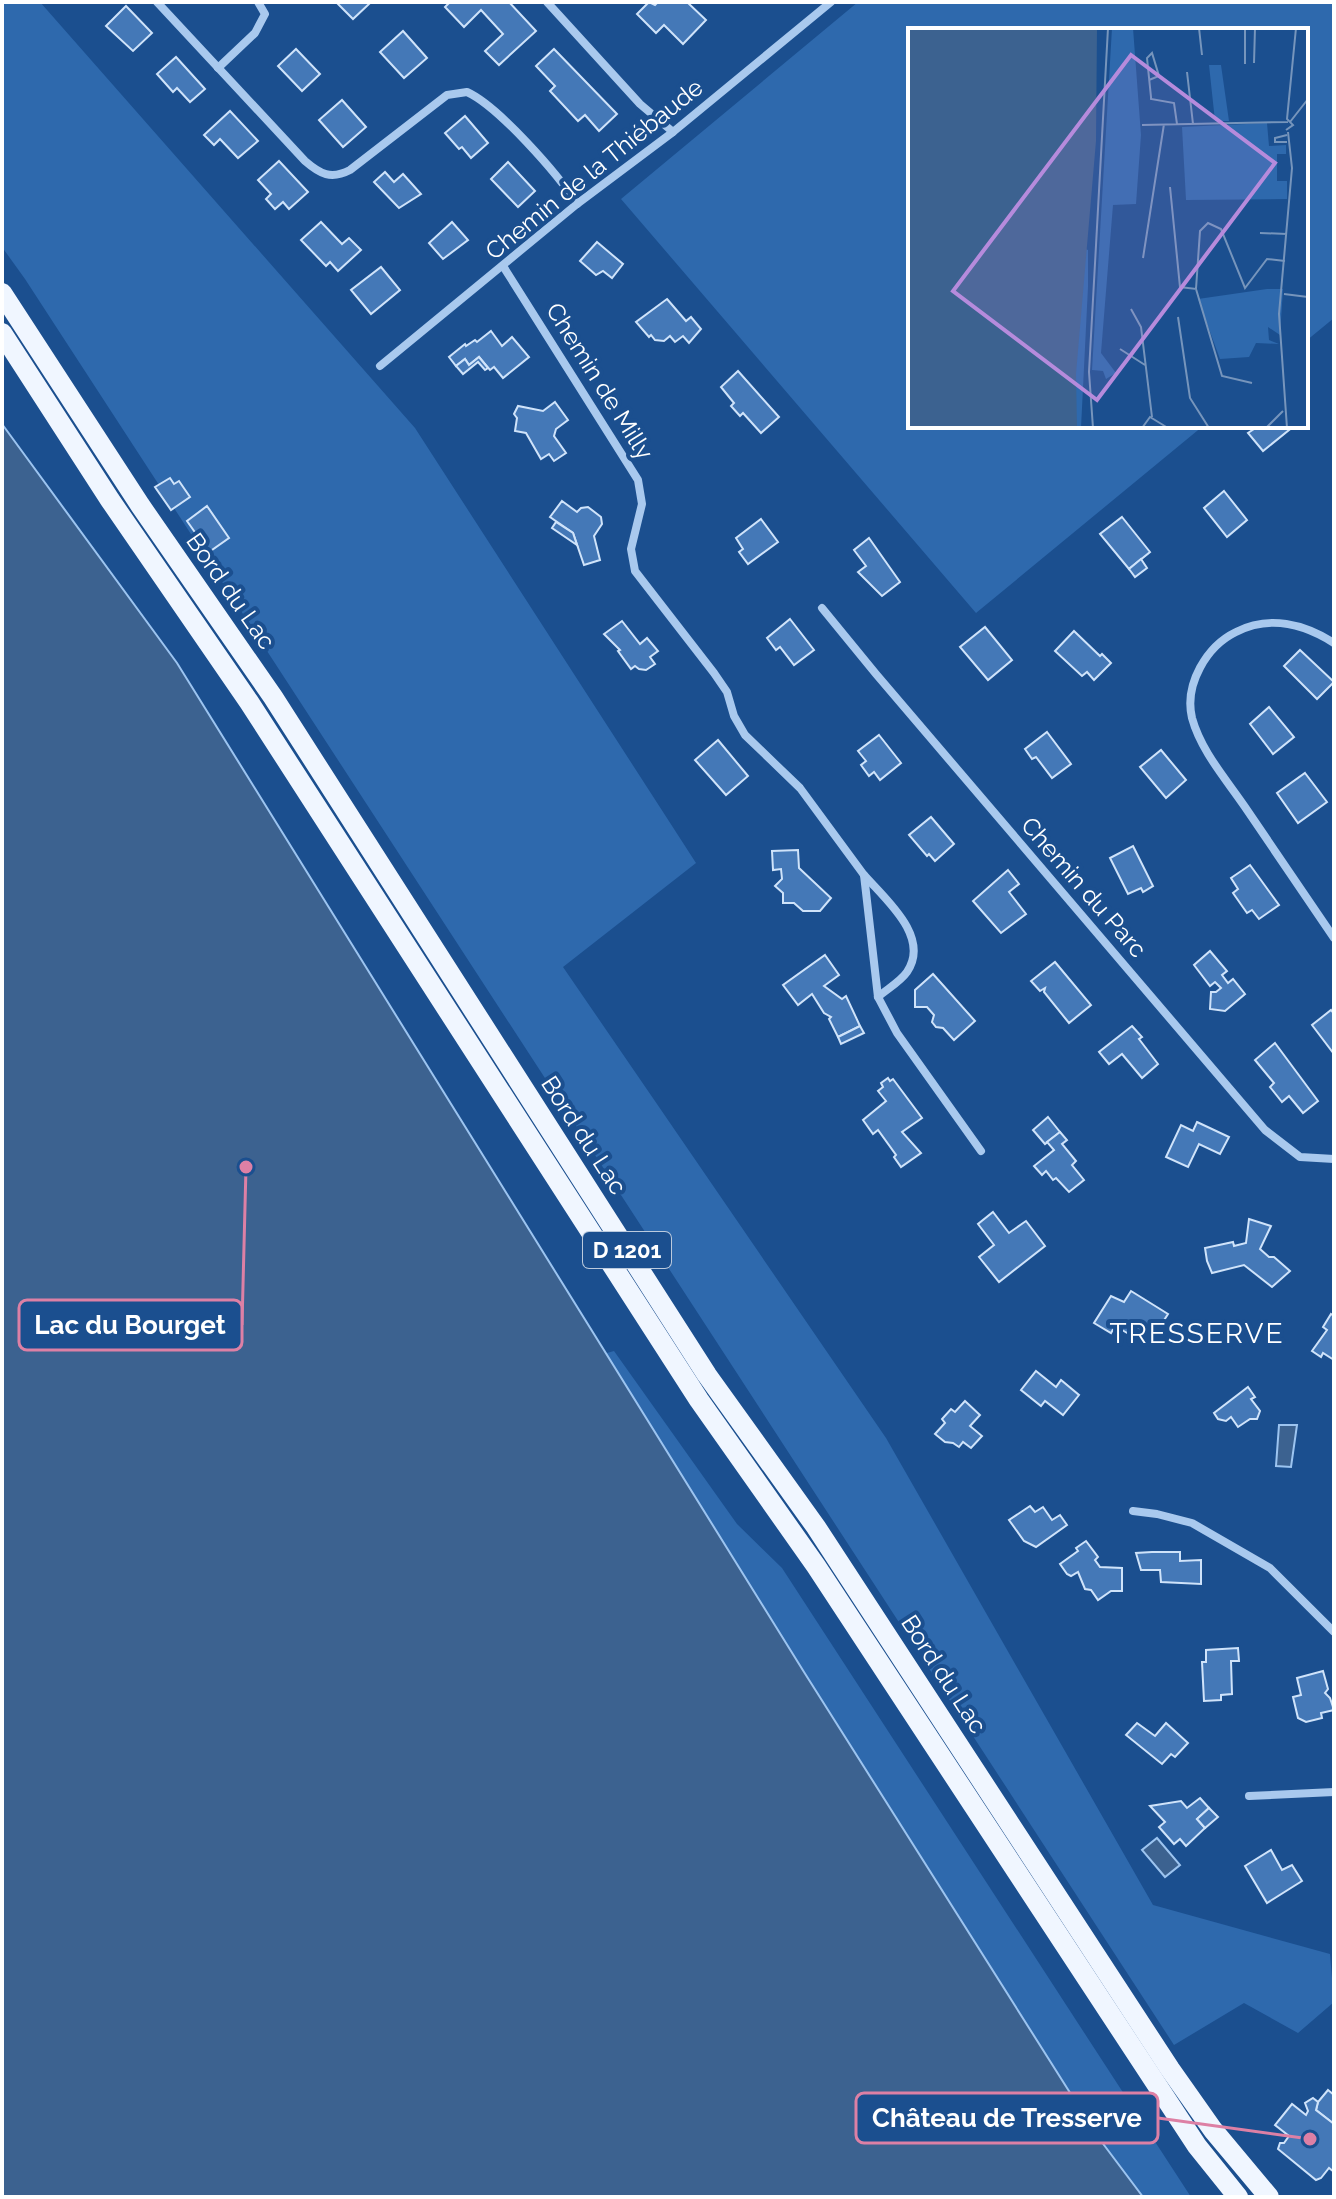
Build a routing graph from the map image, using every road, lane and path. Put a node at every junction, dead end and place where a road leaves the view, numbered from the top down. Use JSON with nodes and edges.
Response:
{"nodes":[{"id":1,"x":157,"y":2,"type":"edge"},
{"id":2,"x":258,"y":2,"type":"edge"},
{"id":3,"x":547,"y":2,"type":"edge"},
{"id":4,"x":831,"y":2,"type":"edge"},
{"id":5,"x":218,"y":68,"type":"junction"},
{"id":6,"x":673,"y":132,"type":"junction"},
{"id":7,"x":577,"y":204,"type":"junction"},
{"id":8,"x":503,"y":266,"type":"junction"},
{"id":9,"x":2,"y":293,"type":"edge"},
{"id":10,"x":2,"y":333,"type":"edge"},
{"id":11,"x":380,"y":366,"type":"dead end"},
{"id":12,"x":822,"y":608,"type":"dead end"},
{"id":13,"x":1334,"y":643,"type":"edge"},
{"id":14,"x":864,"y":875,"type":"junction"},
{"id":15,"x":1334,"y":938,"type":"edge"},
{"id":16,"x":878,"y":997,"type":"junction"},
{"id":17,"x":981,"y":1151,"type":"dead end"},
{"id":18,"x":1334,"y":1159,"type":"edge"},
{"id":19,"x":1133,"y":1511,"type":"dead end"},
{"id":20,"x":1334,"y":1632,"type":"edge"},
{"id":21,"x":1334,"y":1792,"type":"edge"},
{"id":22,"x":1249,"y":1796,"type":"dead end"},
{"id":23,"x":1238,"y":2197,"type":"edge"},
{"id":24,"x":1269,"y":2197,"type":"edge"}],
"edges":[{"from":1,"to":5,"type":"street"},
{"from":2,"to":5,"type":"street"},
{"from":3,"to":6,"type":"street"},
{"from":4,"to":6,"type":"street","name":"Chemin de la Thiébaude"},
{"from":5,"to":7,"type":"street"},
{"from":6,"to":7,"type":"street","name":"Chemin de la Thiébaude"},
{"from":7,"to":8,"type":"street","name":"Chemin de la Thiébaude"},
{"from":8,"to":11,"type":"street","name":"Chemin de la Thiébaude"},
{"from":8,"to":14,"type":"street","name":"Chemin de Milly"},
{"from":9,"to":24,"type":"main road","name":"Bord du Lac","number":"D 1201"},
{"from":10,"to":23,"type":"main road","name":"Bord du Lac","number":"D 1201"},
{"from":12,"to":18,"type":"street","name":"Chemin du Parc"},
{"from":13,"to":15,"type":"street"},
{"from":14,"to":16,"type":"street","name":"Chemin de Milly"},
{"from":14,"to":16,"type":"street","name":"Chemin de Milly"},
{"from":16,"to":17,"type":"street","name":"Chemin de Milly"},
{"from":19,"to":20,"type":"street"},
{"from":21,"to":22,"type":"street"}]}
